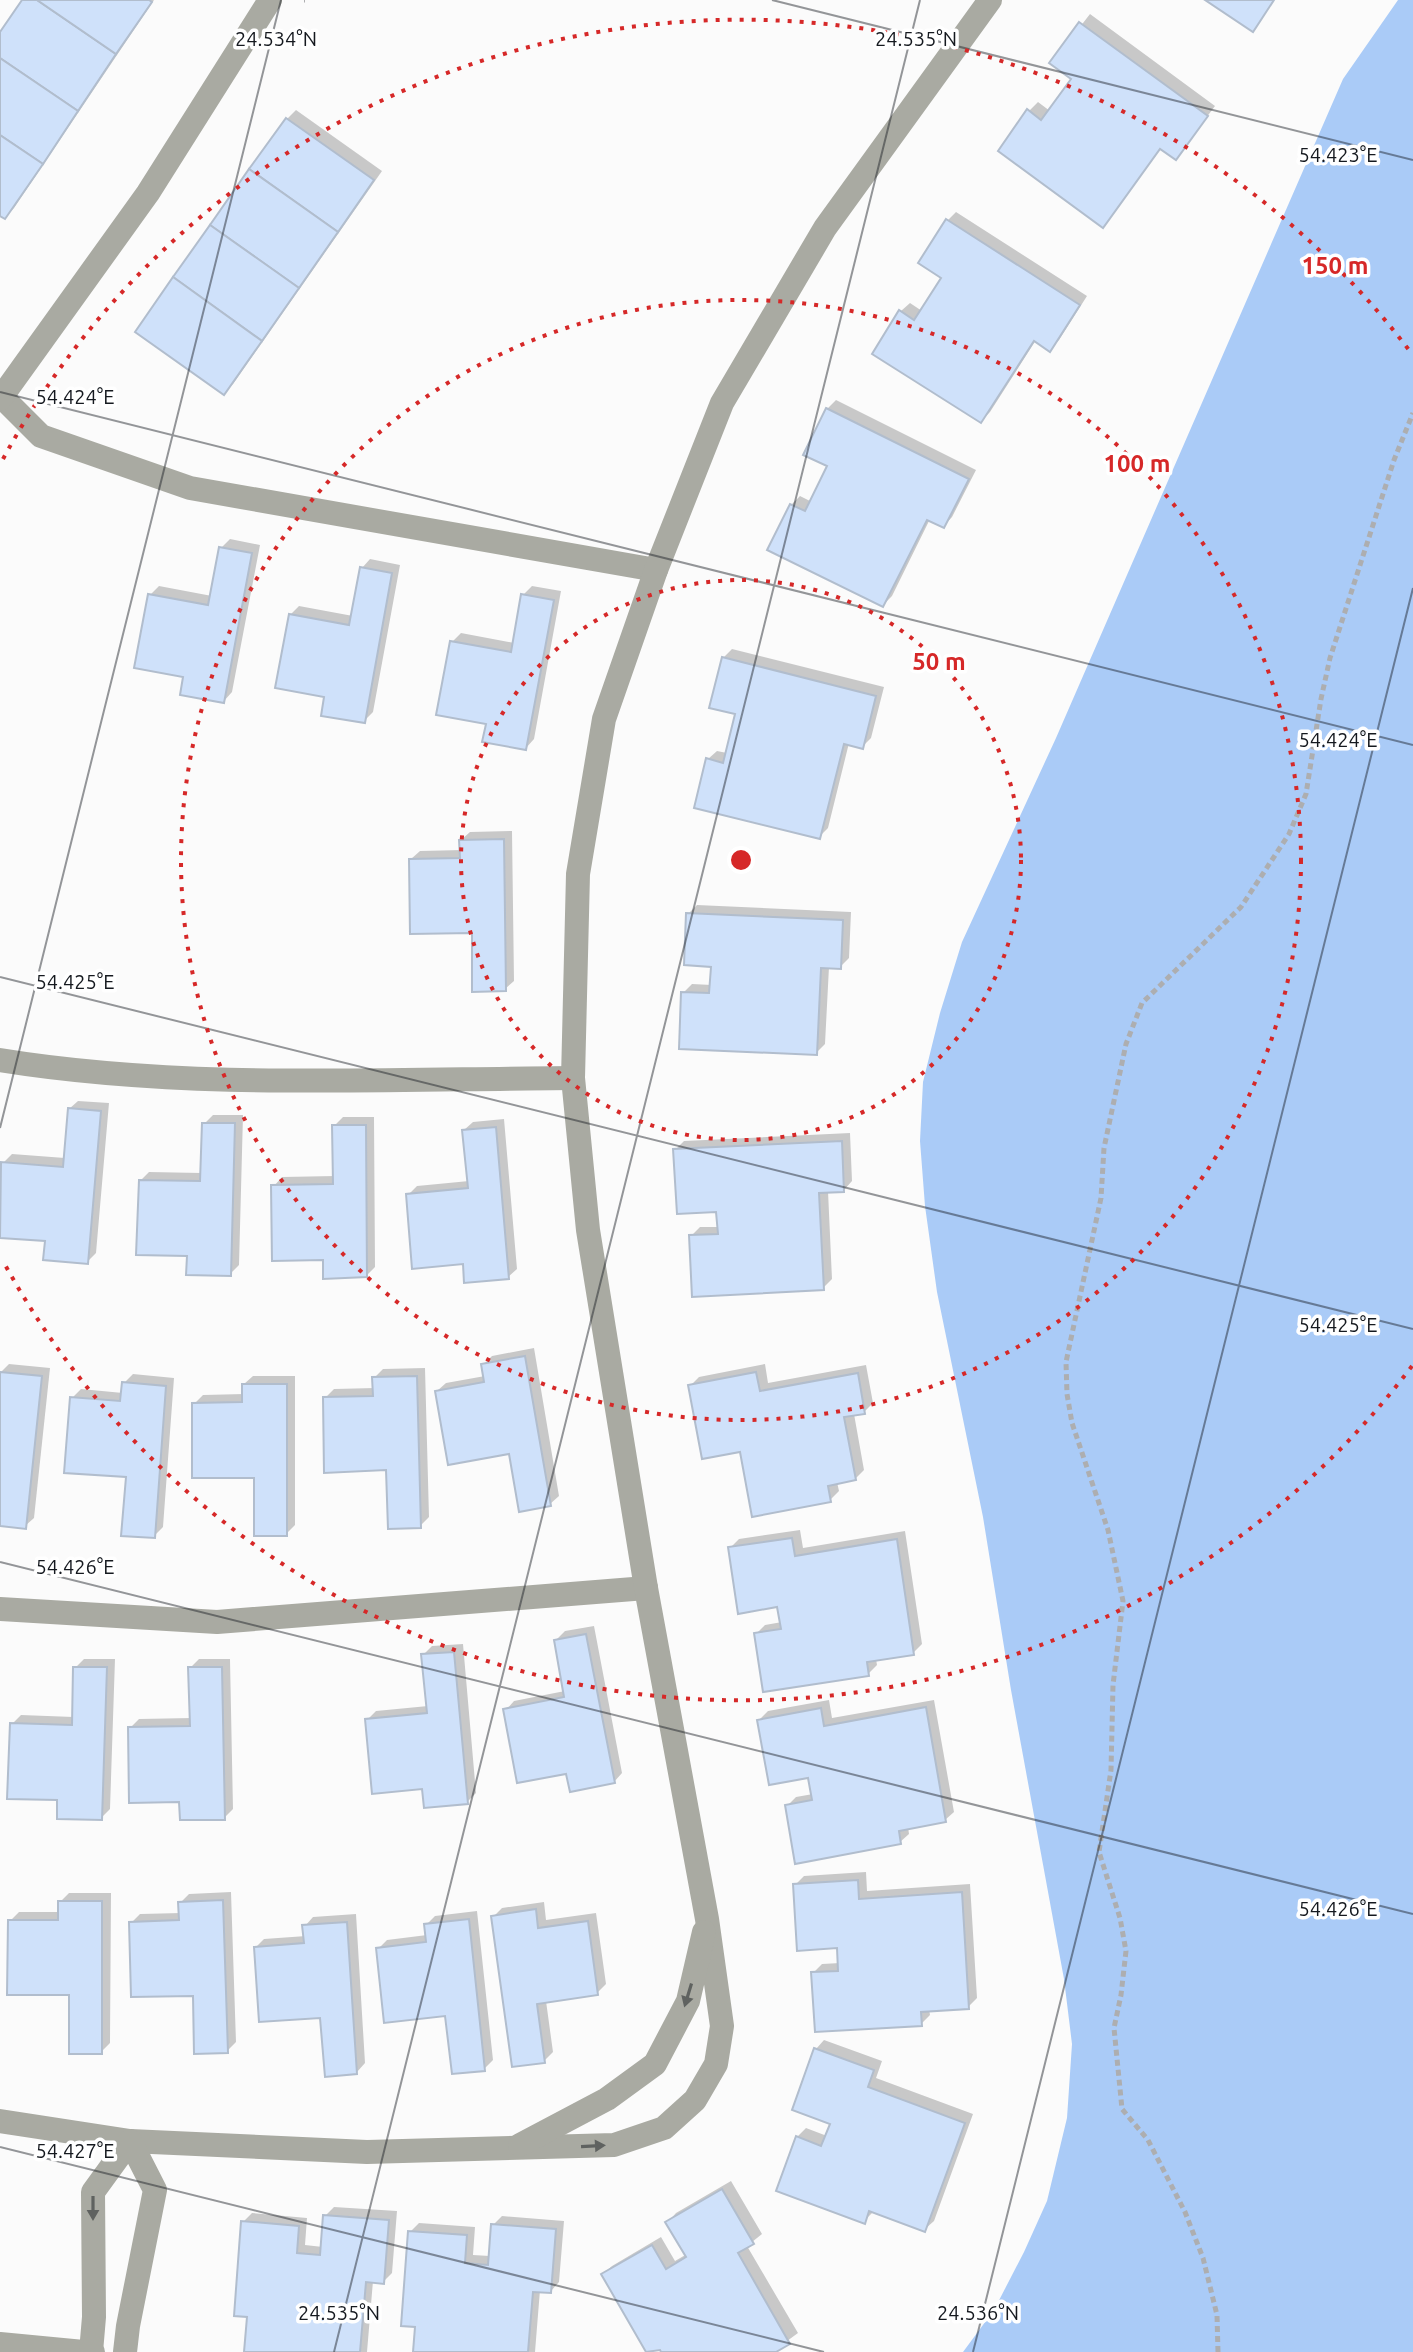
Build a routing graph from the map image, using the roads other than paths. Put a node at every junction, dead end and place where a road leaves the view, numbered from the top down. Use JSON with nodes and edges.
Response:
{"nodes":[{"id":1,"x":270,"y":0,"type":"edge"},
{"id":2,"x":990,"y":0,"type":"edge"},
{"id":3,"x":1,"y":398,"type":"edge"},
{"id":4,"x":656,"y":570,"type":"junction"},
{"id":5,"x":0,"y":1060,"type":"edge"},
{"id":6,"x":573,"y":1078,"type":"junction"},
{"id":7,"x":646,"y":1588,"type":"junction"},
{"id":8,"x":0,"y":1609,"type":"edge"},
{"id":9,"x":707,"y":1919,"type":"junction"},
{"id":10,"x":0,"y":2121,"type":"edge"},
{"id":11,"x":130,"y":2141,"type":"junction"},
{"id":12,"x":515,"y":2148,"type":"junction"},
{"id":13,"x":0,"y":2343,"type":"edge"},
{"id":14,"x":92,"y":2352,"type":"edge"},
{"id":15,"x":125,"y":2352,"type":"edge"}],
"edges":[{"from":1,"to":3,"type":"street"},
{"from":2,"to":4,"type":"street"},
{"from":3,"to":4,"type":"street"},
{"from":4,"to":6,"type":"street"},
{"from":5,"to":6,"type":"street"},
{"from":6,"to":7,"type":"street"},
{"from":7,"to":8,"type":"street"},
{"from":7,"to":9,"type":"street"},
{"from":9,"to":12,"type":"street","one_way":true},
{"from":12,"to":9,"type":"street","one_way":true},
{"from":10,"to":11,"type":"street"},
{"from":11,"to":12,"type":"street"},
{"from":11,"to":14,"type":"street","one_way":true},
{"from":11,"to":15,"type":"street"},
{"from":13,"to":14,"type":"lane"}]}
